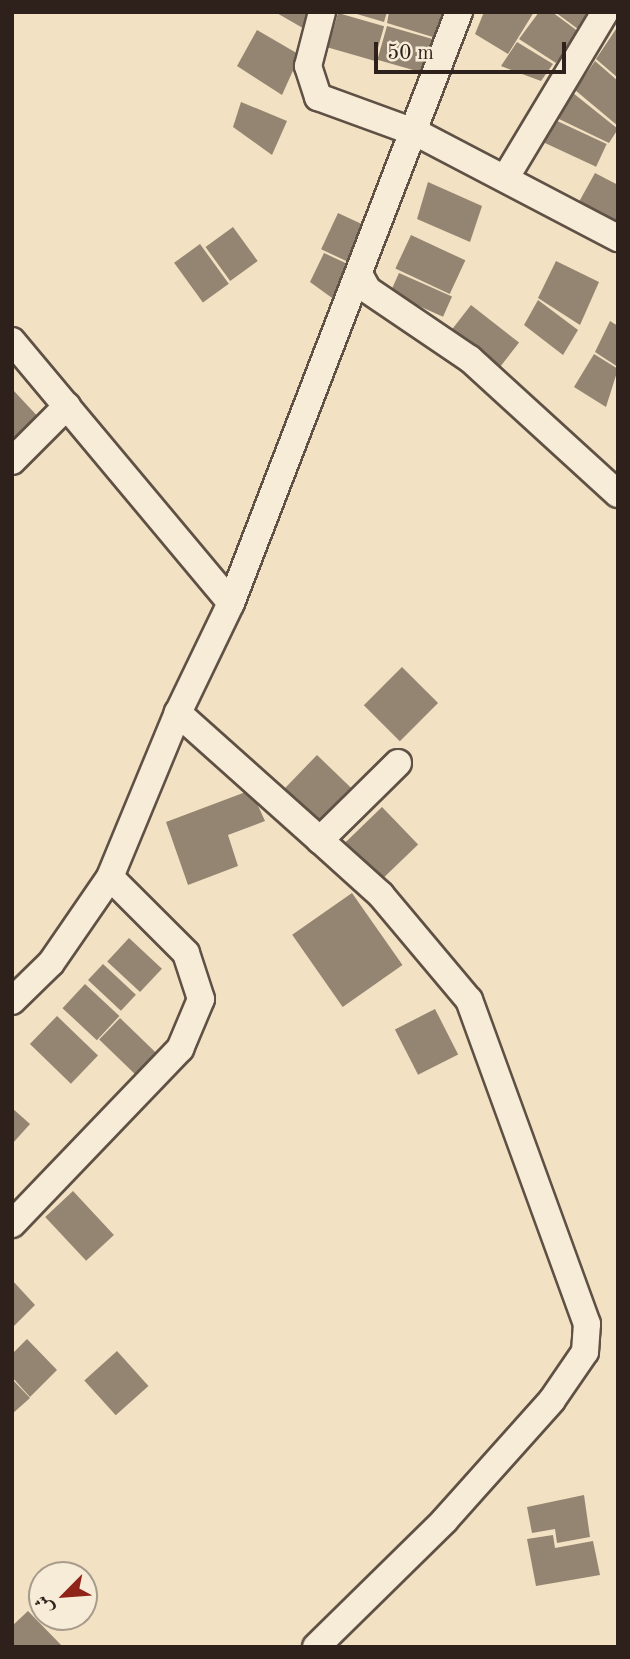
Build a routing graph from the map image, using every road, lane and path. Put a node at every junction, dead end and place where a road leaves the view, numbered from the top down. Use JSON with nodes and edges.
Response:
{"nodes":[{"id":1,"x":322,"y":12,"type":"edge"},
{"id":2,"x":459,"y":12,"type":"edge"},
{"id":3,"x":605,"y":12,"type":"edge"},
{"id":4,"x":417,"y":133,"type":"junction"},
{"id":5,"x":506,"y":177,"type":"junction"},
{"id":6,"x":618,"y":238,"type":"edge"},
{"id":7,"x":359,"y":274,"type":"junction"},
{"id":8,"x":12,"y":341,"type":"edge"},
{"id":9,"x":67,"y":406,"type":"junction"},
{"id":10,"x":12,"y":461,"type":"edge"},
{"id":11,"x":618,"y":494,"type":"edge"},
{"id":12,"x":231,"y":603,"type":"junction"},
{"id":13,"x":178,"y":713,"type":"junction"},
{"id":14,"x":398,"y":763,"type":"dead end"},
{"id":15,"x":320,"y":840,"type":"junction"},
{"id":16,"x":110,"y":877,"type":"junction"},
{"id":17,"x":12,"y":1002,"type":"edge"},
{"id":18,"x":12,"y":1224,"type":"edge"},
{"id":19,"x":316,"y":1647,"type":"edge"}],
"edges":[{"from":1,"to":4,"type":"street"},
{"from":2,"to":4,"type":"street"},
{"from":3,"to":5,"type":"street"},
{"from":4,"to":5,"type":"street"},
{"from":4,"to":7,"type":"street"},
{"from":5,"to":6,"type":"street"},
{"from":7,"to":11,"type":"street"},
{"from":7,"to":12,"type":"street"},
{"from":8,"to":9,"type":"street"},
{"from":9,"to":10,"type":"street"},
{"from":9,"to":12,"type":"street"},
{"from":12,"to":13,"type":"street"},
{"from":13,"to":15,"type":"street"},
{"from":13,"to":16,"type":"street"},
{"from":14,"to":15,"type":"street"},
{"from":15,"to":19,"type":"street"},
{"from":16,"to":17,"type":"street"},
{"from":16,"to":18,"type":"street"}]}
